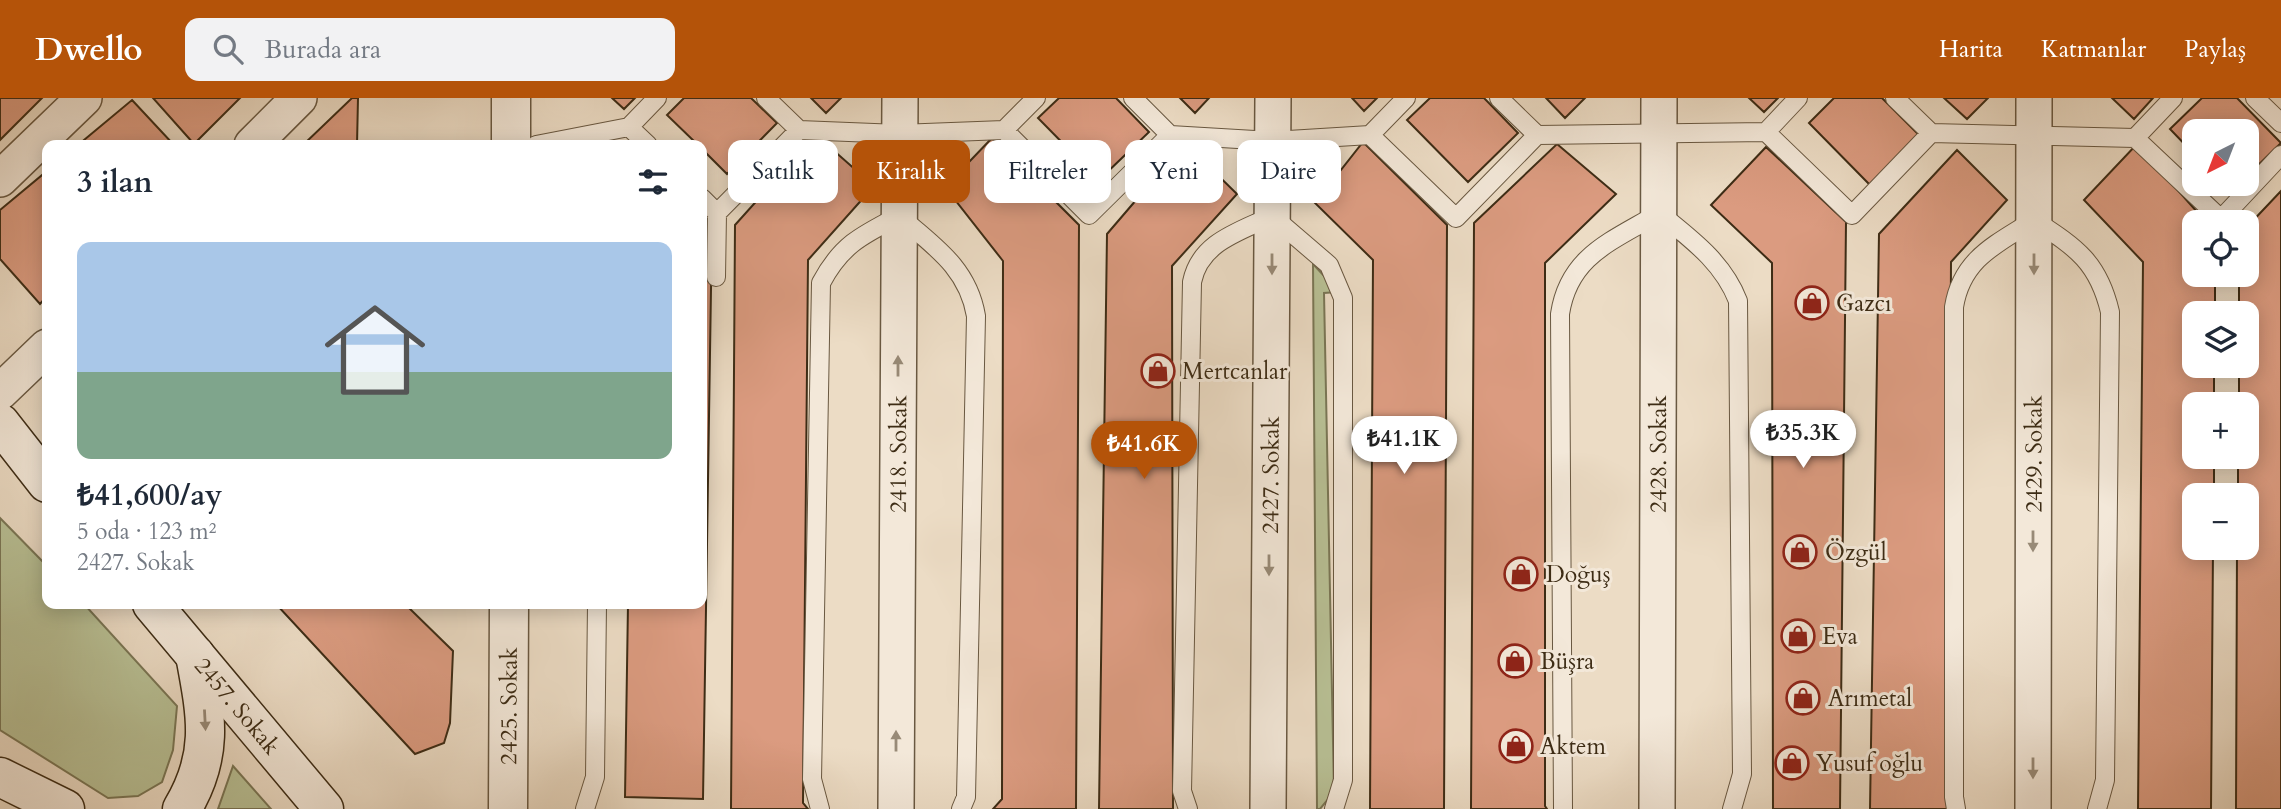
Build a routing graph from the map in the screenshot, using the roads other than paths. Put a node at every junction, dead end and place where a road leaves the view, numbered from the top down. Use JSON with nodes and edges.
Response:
{"nodes":[{"id":1,"x":84,"y":98,"type":"edge"},
{"id":2,"x":299,"y":98,"type":"edge"},
{"id":3,"x":511,"y":98,"type":"edge"},
{"id":4,"x":657,"y":98,"type":"edge"},
{"id":5,"x":766,"y":98,"type":"edge"},
{"id":6,"x":900,"y":98,"type":"edge"},
{"id":7,"x":1036,"y":98,"type":"edge"},
{"id":8,"x":1133,"y":98,"type":"edge"},
{"id":9,"x":1273,"y":98,"type":"edge"},
{"id":10,"x":1406,"y":98,"type":"edge"},
{"id":11,"x":1499,"y":98,"type":"edge"},
{"id":12,"x":1659,"y":98,"type":"edge"},
{"id":13,"x":1798,"y":98,"type":"edge"},
{"id":14,"x":1895,"y":98,"type":"edge"},
{"id":15,"x":2034,"y":98,"type":"edge"},
{"id":16,"x":2173,"y":98,"type":"edge"},
{"id":17,"x":2255,"y":98,"type":"edge"},
{"id":18,"x":2281,"y":122,"type":"edge"},
{"id":19,"x":629,"y":127,"type":"junction"},
{"id":20,"x":799,"y":130,"type":"junction"},
{"id":21,"x":1004,"y":130,"type":"junction"},
{"id":22,"x":1766,"y":132,"type":"junction"},
{"id":23,"x":1659,"y":133,"type":"junction"},
{"id":24,"x":1931,"y":133,"type":"junction"},
{"id":25,"x":899,"y":134,"type":"junction"},
{"id":26,"x":1170,"y":135,"type":"junction"},
{"id":27,"x":1370,"y":135,"type":"junction"},
{"id":28,"x":1537,"y":135,"type":"junction"},
{"id":29,"x":2034,"y":137,"type":"junction"},
{"id":30,"x":2135,"y":138,"type":"junction"},
{"id":31,"x":256,"y":140,"type":"edge"},
{"id":32,"x":511,"y":140,"type":"edge"},
{"id":33,"x":562,"y":140,"type":"edge"},
{"id":34,"x":643,"y":140,"type":"edge"},
{"id":35,"x":1255,"y":140,"type":"edge"},
{"id":36,"x":1272,"y":140,"type":"edge"},
{"id":37,"x":1288,"y":140,"type":"edge"},
{"id":38,"x":2281,"y":155,"type":"edge"},
{"id":39,"x":0,"y":179,"type":"edge"},
{"id":40,"x":707,"y":203,"type":"edge"},
{"id":41,"x":1272,"y":203,"type":"edge"},
{"id":42,"x":717,"y":213,"type":"junction"},
{"id":43,"x":1659,"y":213,"type":"junction"},
{"id":44,"x":899,"y":216,"type":"junction"},
{"id":45,"x":1272,"y":216,"type":"junction"},
{"id":46,"x":2034,"y":220,"type":"junction"},
{"id":47,"x":716,"y":276,"type":"dead end"},
{"id":48,"x":42,"y":352,"type":"edge"},
{"id":49,"x":0,"y":392,"type":"edge"},
{"id":50,"x":0,"y":423,"type":"edge"},
{"id":51,"x":42,"y":476,"type":"edge"},
{"id":52,"x":156,"y":609,"type":"edge"},
{"id":53,"x":509,"y":609,"type":"edge"},
{"id":54,"x":597,"y":609,"type":"edge"},
{"id":55,"x":195,"y":653,"type":"junction"},
{"id":56,"x":0,"y":777,"type":"edge"},
{"id":57,"x":0,"y":783,"type":"edge"},
{"id":58,"x":30,"y":809,"type":"edge"},
{"id":59,"x":65,"y":809,"type":"edge"},
{"id":60,"x":182,"y":809,"type":"edge"},
{"id":61,"x":324,"y":809,"type":"edge"},
{"id":62,"x":508,"y":809,"type":"edge"},
{"id":63,"x":584,"y":809,"type":"edge"},
{"id":64,"x":820,"y":809,"type":"edge"},
{"id":65,"x":896,"y":809,"type":"edge"},
{"id":66,"x":961,"y":809,"type":"edge"},
{"id":67,"x":1188,"y":809,"type":"edge"},
{"id":68,"x":1268,"y":809,"type":"edge"},
{"id":69,"x":1334,"y":809,"type":"edge"},
{"id":70,"x":1563,"y":809,"type":"edge"},
{"id":71,"x":1657,"y":809,"type":"edge"},
{"id":72,"x":1732,"y":809,"type":"edge"},
{"id":73,"x":1956,"y":809,"type":"edge"},
{"id":74,"x":2033,"y":809,"type":"edge"},
{"id":75,"x":2097,"y":809,"type":"edge"}],
"edges":[{"from":1,"to":39,"type":"street"},
{"from":2,"to":31,"type":"street"},
{"from":3,"to":32,"type":"main road"},
{"from":4,"to":19,"type":"lane"},
{"from":5,"to":20,"type":"lane"},
{"from":6,"to":25,"type":"street","name":"2418. Sokak"},
{"from":7,"to":21,"type":"lane"},
{"from":8,"to":26,"type":"lane"},
{"from":9,"to":36,"type":"street","name":"2427. Sokak"},
{"from":10,"to":27,"type":"lane"},
{"from":11,"to":28,"type":"lane"},
{"from":12,"to":23,"type":"street","name":"2428. Sokak"},
{"from":13,"to":22,"type":"lane"},
{"from":14,"to":24,"type":"lane"},
{"from":15,"to":29,"type":"street","name":"2429. Sokak"},
{"from":16,"to":30,"type":"lane"},
{"from":17,"to":18,"type":"lane"},
{"from":19,"to":33,"type":"lane"},
{"from":19,"to":34,"type":"lane"},
{"from":20,"to":25,"type":"lane"},
{"from":20,"to":42,"type":"lane"},
{"from":21,"to":25,"type":"lane"},
{"from":21,"to":26,"type":"lane"},
{"from":22,"to":23,"type":"lane"},
{"from":22,"to":24,"type":"lane"},
{"from":23,"to":28,"type":"lane"},
{"from":23,"to":43,"type":"street","name":"2428. Sokak"},
{"from":24,"to":29,"type":"lane"},
{"from":25,"to":44,"type":"street","name":"2418. Sokak"},
{"from":26,"to":35,"type":"lane"},
{"from":27,"to":28,"type":"lane"},
{"from":27,"to":37,"type":"lane"},
{"from":29,"to":30,"type":"lane"},
{"from":29,"to":46,"type":"street","name":"2429. Sokak"},
{"from":30,"to":38,"type":"lane"},
{"from":40,"to":42,"type":"lane"},
{"from":41,"to":45,"type":"street","name":"2427. Sokak"},
{"from":42,"to":47,"type":"lane"},
{"from":43,"to":70,"type":"lane"},
{"from":43,"to":71,"type":"street","name":"2428. Sokak"},
{"from":43,"to":72,"type":"lane"},
{"from":44,"to":64,"type":"lane"},
{"from":65,"to":44,"type":"street","name":"2418. Sokak","one_way":true},
{"from":44,"to":66,"type":"lane"},
{"from":45,"to":67,"type":"lane"},
{"from":45,"to":68,"type":"street","name":"2427. Sokak","one_way":true},
{"from":45,"to":69,"type":"lane"},
{"from":46,"to":73,"type":"lane"},
{"from":46,"to":74,"type":"street","name":"2429. Sokak","one_way":true},
{"from":46,"to":75,"type":"lane"},
{"from":48,"to":49,"type":"street"},
{"from":50,"to":51,"type":"main road"},
{"from":52,"to":55,"type":"main road","name":"2457. Sokak"},
{"from":53,"to":62,"type":"main road","name":"2425. Sokak"},
{"from":54,"to":63,"type":"lane"},
{"from":55,"to":60,"type":"main road","one_way":true},
{"from":55,"to":61,"type":"main road","name":"2457. Sokak"},
{"from":56,"to":59,"type":"main road"},
{"from":57,"to":58,"type":"main road"}]}
